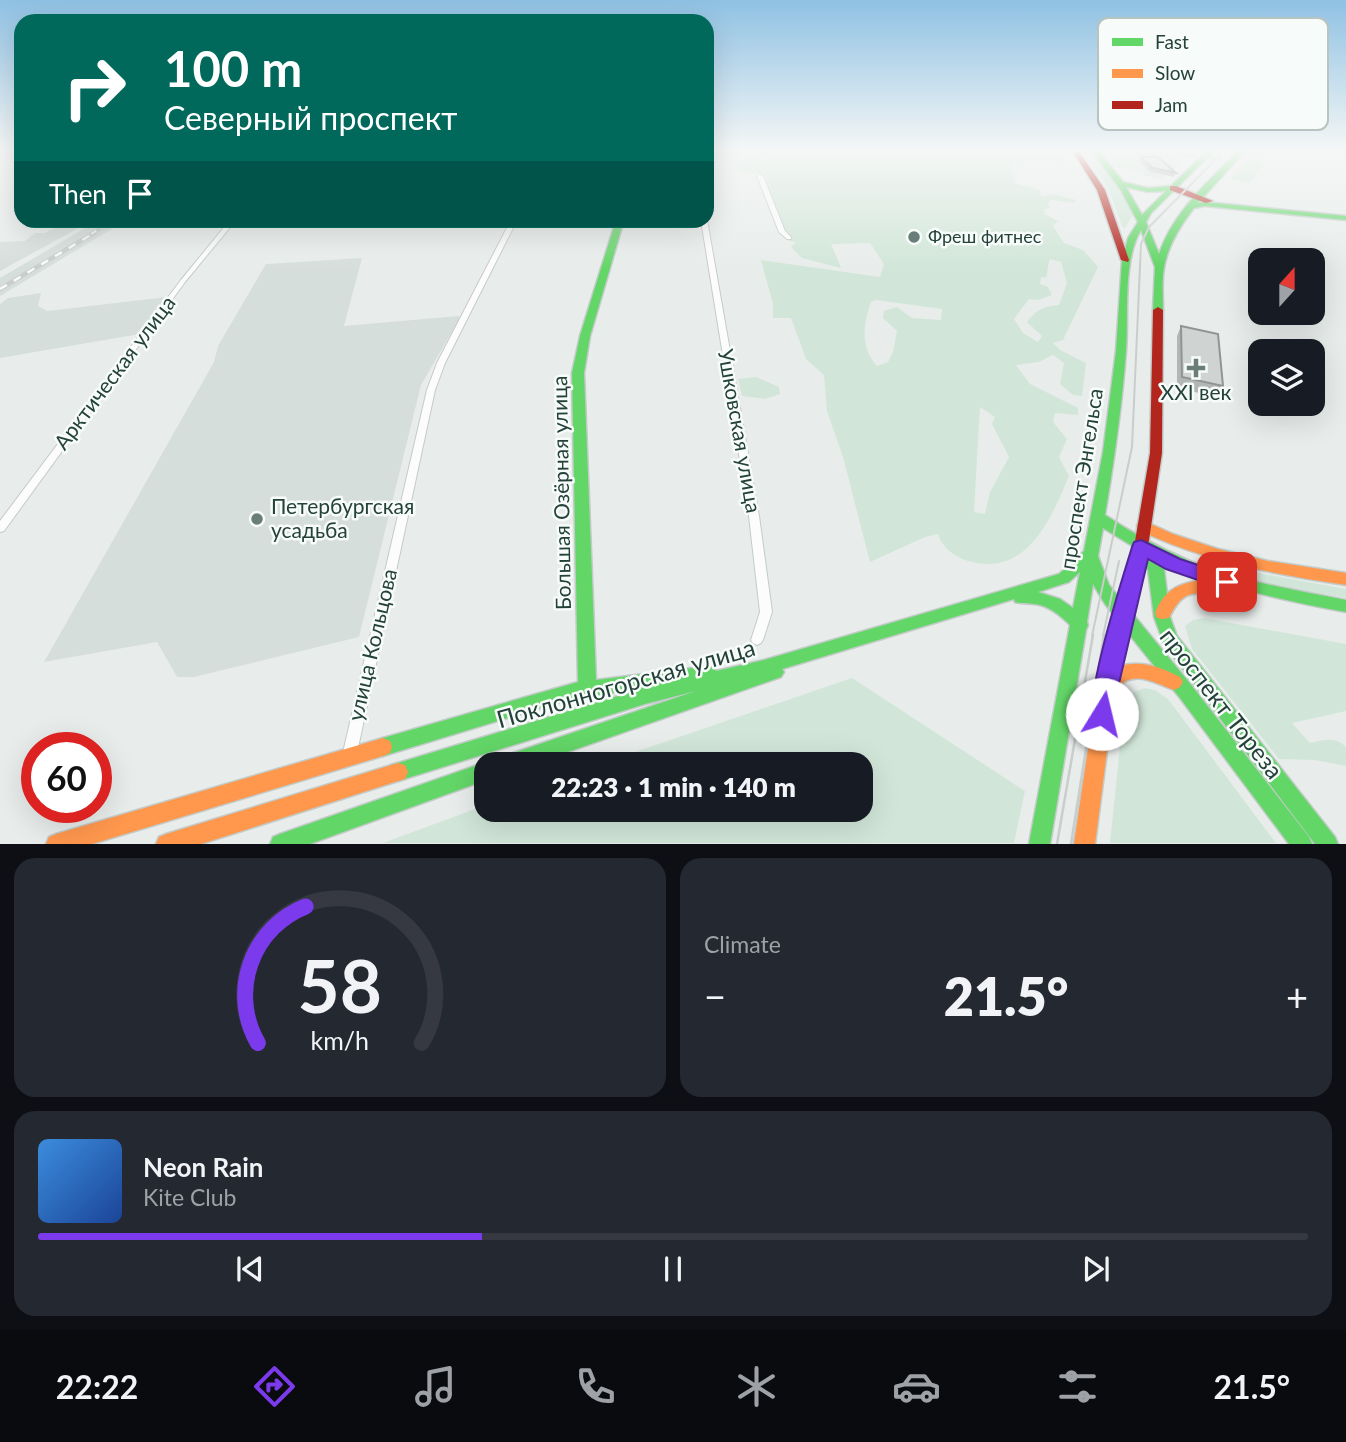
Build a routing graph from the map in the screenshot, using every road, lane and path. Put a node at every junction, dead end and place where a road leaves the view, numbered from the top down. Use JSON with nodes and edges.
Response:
{"nodes":[{"id":1,"x":765,"y":189,"type":"edge"},
{"id":2,"x":1101,"y":189,"type":"edge"},
{"id":3,"x":1128,"y":189,"type":"edge"},
{"id":4,"x":1172,"y":189,"type":"edge"},
{"id":5,"x":1176,"y":189,"type":"edge"},
{"id":6,"x":1205,"y":189,"type":"edge"},
{"id":7,"x":1197,"y":198,"type":"junction"},
{"id":8,"x":1346,"y":216,"type":"edge"},
{"id":9,"x":1144,"y":219,"type":"junction"},
{"id":10,"x":226,"y":228,"type":"edge"},
{"id":11,"x":510,"y":228,"type":"edge"},
{"id":12,"x":618,"y":228,"type":"edge"},
{"id":13,"x":705,"y":228,"type":"edge"},
{"id":14,"x":789,"y":238,"type":"dead end"},
{"id":15,"x":1126,"y":261,"type":"junction"},
{"id":16,"x":1159,"y":267,"type":"junction"},
{"id":17,"x":1097,"y":517,"type":"junction"},
{"id":18,"x":1144,"y":526,"type":"junction"},
{"id":19,"x":0,"y":528,"type":"edge"},
{"id":20,"x":1141,"y":547,"type":"junction"},
{"id":21,"x":1090,"y":553,"type":"junction"},
{"id":22,"x":1346,"y":579,"type":"edge"},
{"id":23,"x":1246,"y":588,"type":"junction"},
{"id":24,"x":1346,"y":606,"type":"edge"},
{"id":25,"x":1125,"y":615,"type":"junction"},
{"id":26,"x":1162,"y":617,"type":"junction"},
{"id":27,"x":1080,"y":625,"type":"junction"},
{"id":28,"x":757,"y":640,"type":"dead end"},
{"id":29,"x":764,"y":667,"type":"junction"},
{"id":30,"x":1181,"y":685,"type":"junction"},
{"id":31,"x":587,"y":687,"type":"junction"},
{"id":32,"x":1105,"y":688,"type":"junction"},
{"id":33,"x":542,"y":752,"type":"edge"},
{"id":34,"x":349,"y":757,"type":"junction"},
{"id":35,"x":474,"y":775,"type":"edge"},
{"id":36,"x":283,"y":843,"type":"edge"},
{"id":37,"x":56,"y":844,"type":"edge"},
{"id":38,"x":166,"y":844,"type":"edge"},
{"id":39,"x":1039,"y":844,"type":"edge"},
{"id":40,"x":1084,"y":844,"type":"edge"},
{"id":41,"x":1302,"y":844,"type":"edge"},
{"id":42,"x":1328,"y":844,"type":"edge"}],
"edges":[{"from":1,"to":14,"type":"street"},
{"from":2,"to":15,"type":"main road"},
{"from":3,"to":9,"type":"main road"},
{"from":4,"to":9,"type":"main road","name":"проспект Энгельса"},
{"from":5,"to":7,"type":"main road"},
{"from":6,"to":7,"type":"main road"},
{"from":7,"to":8,"type":"main road"},
{"from":7,"to":8,"type":"main road"},
{"from":7,"to":16,"type":"main road"},
{"from":9,"to":15,"type":"main road","name":"проспект Энгельса"},
{"from":9,"to":16,"type":"main road"},
{"from":10,"to":19,"type":"street","name":"Арктическая улица"},
{"from":11,"to":34,"type":"street","name":"улица Кольцова"},
{"from":12,"to":31,"type":"main road","name":"Большая Озёрная улица"},
{"from":13,"to":28,"type":"street","name":"Ушковская улица"},
{"from":15,"to":17,"type":"main road","name":"проспект Энгельса"},
{"from":16,"to":18,"type":"main road"},
{"from":17,"to":20,"type":"main road"},
{"from":17,"to":21,"type":"main road","name":"проспект Энгельса"},
{"from":18,"to":20,"type":"main road"},
{"from":18,"to":22,"type":"main road"},
{"from":20,"to":23,"type":"main road"},
{"from":20,"to":25,"type":"main road"},
{"from":20,"to":26,"type":"main road","name":"проспект Тореза"},
{"from":21,"to":25,"type":"main road","name":"проспект Тореза"},
{"from":21,"to":27,"type":"main road","name":"проспект Энгельса"},
{"from":21,"to":29,"type":"main road","name":"Поклонногорская улица"},
{"from":23,"to":24,"type":"main road"},
{"from":23,"to":26,"type":"main road"},
{"from":25,"to":30,"type":"main road","name":"проспект Тореза"},
{"from":25,"to":32,"type":"main road"},
{"from":26,"to":42,"type":"main road","name":"проспект Тореза"},
{"from":27,"to":33,"type":"main road","name":"Поклонногорская улица"},
{"from":27,"to":39,"type":"main road","name":"проспект Энгельса"},
{"from":29,"to":31,"type":"main road","name":"Поклонногорская улица"},
{"from":29,"to":38,"type":"main road","name":"Поклонногорская улица"},
{"from":30,"to":32,"type":"main road"},
{"from":30,"to":41,"type":"main road","name":"проспект Тореза"},
{"from":31,"to":34,"type":"main road","name":"Поклонногорская улица"},
{"from":32,"to":40,"type":"main road"},
{"from":34,"to":37,"type":"main road","name":"Поклонногорская улица"},
{"from":35,"to":36,"type":"main road"}]}
